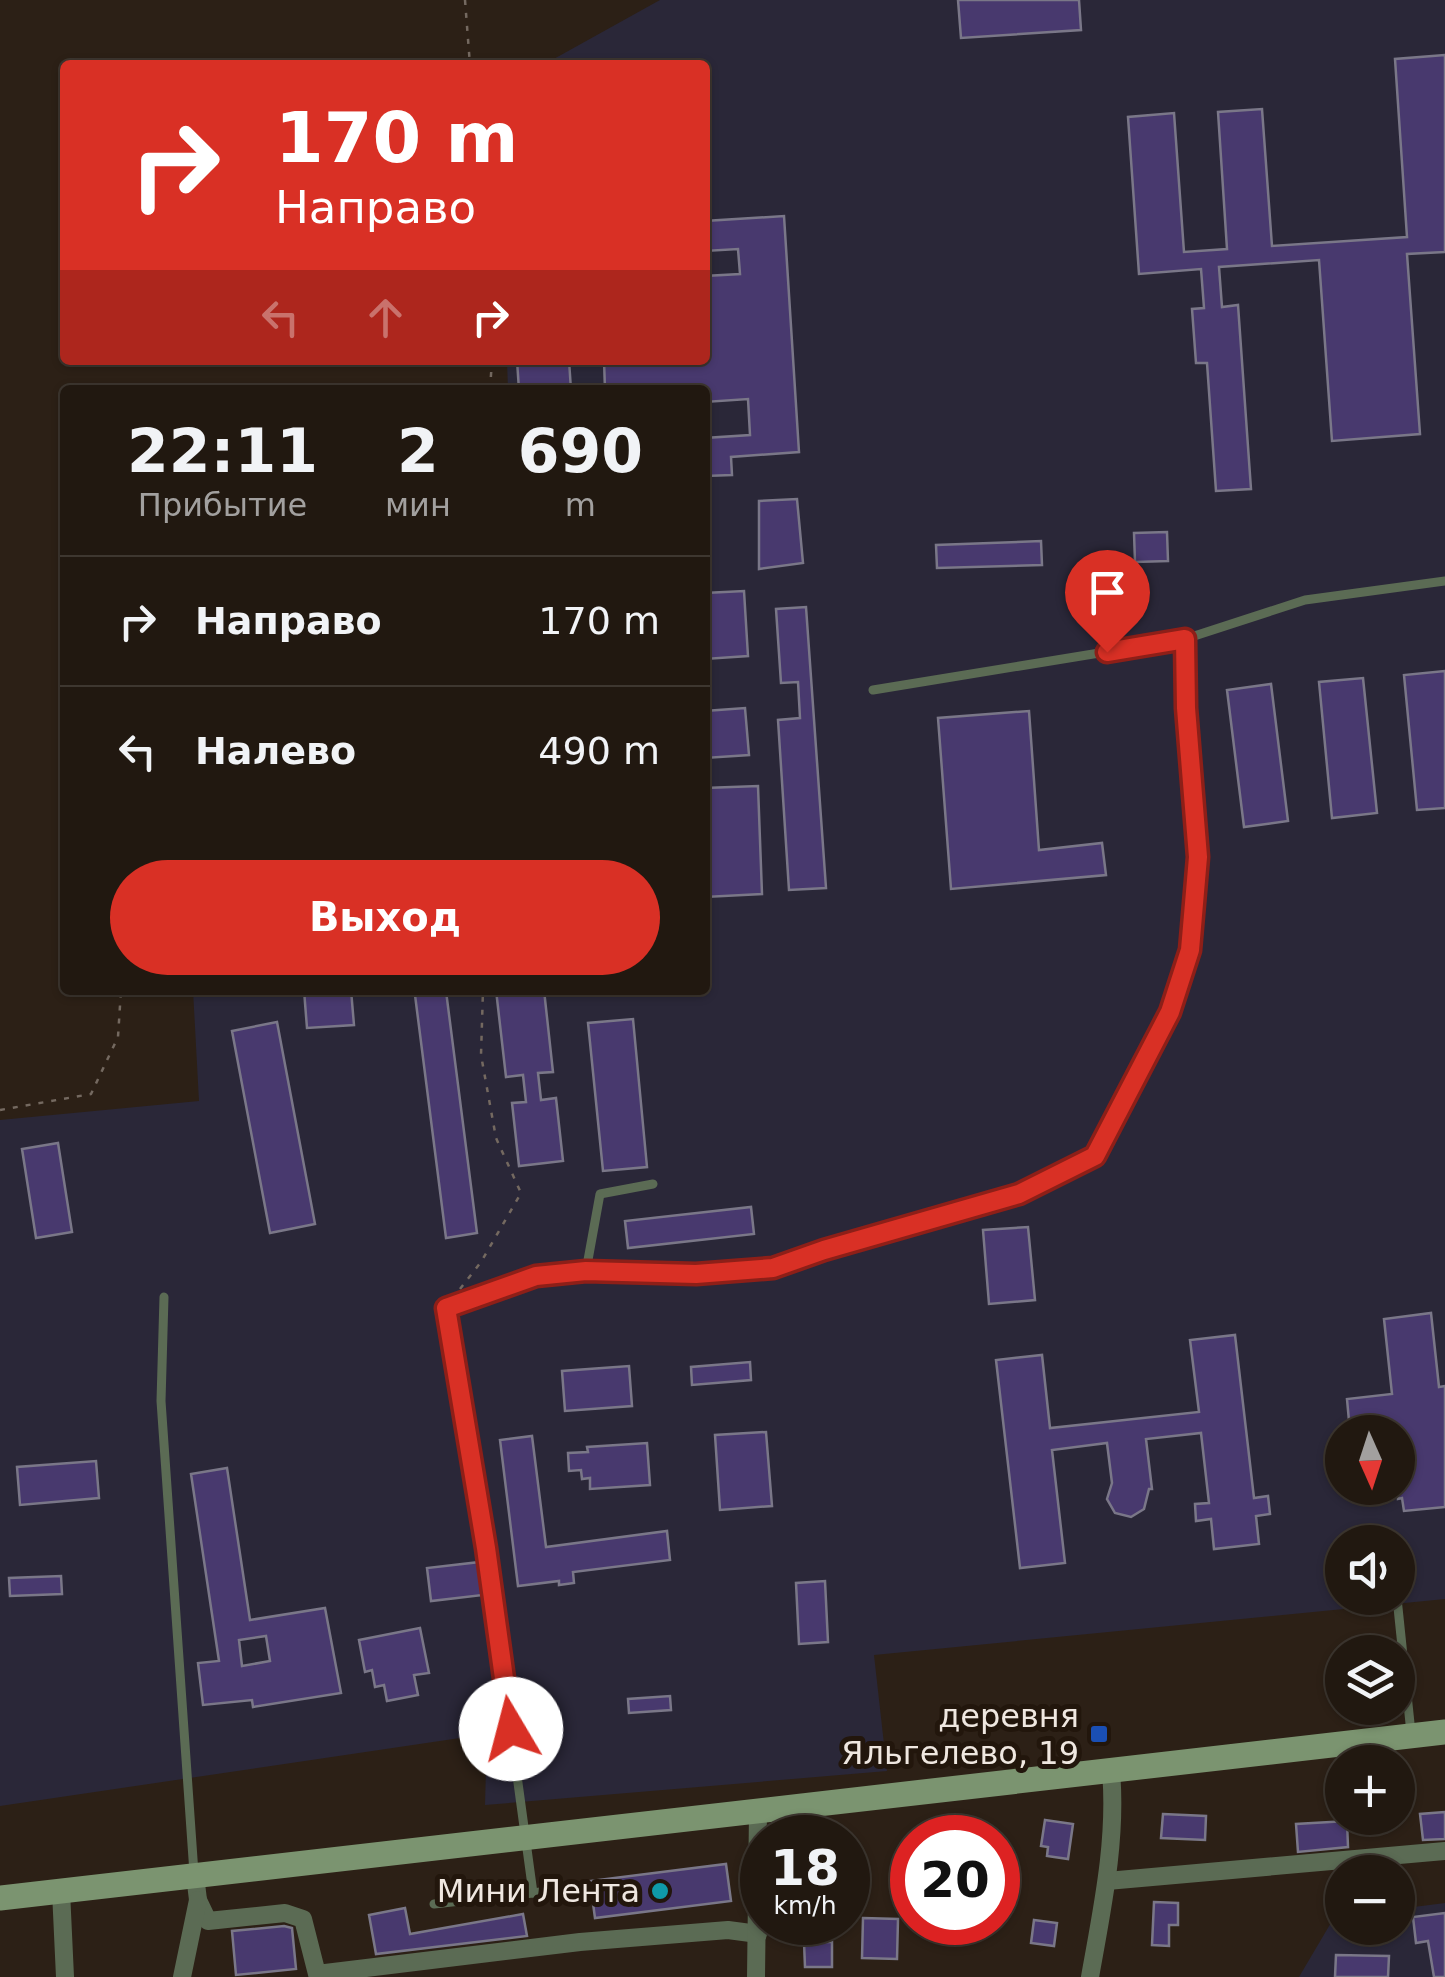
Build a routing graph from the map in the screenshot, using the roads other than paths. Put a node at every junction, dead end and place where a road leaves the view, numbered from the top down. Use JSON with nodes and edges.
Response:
{"nodes":[{"id":1,"x":1445,"y":581,"type":"edge"},
{"id":2,"x":1185,"y":639,"type":"junction"},
{"id":3,"x":874,"y":690,"type":"dead end"},
{"id":4,"x":653,"y":1184,"type":"dead end"},
{"id":5,"x":586,"y":1271,"type":"junction"},
{"id":6,"x":164,"y":1297,"type":"dead end"},
{"id":7,"x":1399,"y":1615,"type":"edge"},
{"id":8,"x":1445,"y":1732,"type":"edge"},
{"id":9,"x":1412,"y":1736,"type":"junction"},
{"id":10,"x":1111,"y":1771,"type":"junction"},
{"id":11,"x":758,"y":1812,"type":"joint"},
{"id":12,"x":526,"y":1838,"type":"junction"},
{"id":13,"x":1445,"y":1851,"type":"edge"},
{"id":14,"x":1107,"y":1880,"type":"junction"},
{"id":15,"x":196,"y":1888,"type":"junction"},
{"id":16,"x":555,"y":1890,"type":"dead end"},
{"id":17,"x":61,"y":1891,"type":"junction"},
{"id":18,"x":534,"y":1892,"type":"junction"},
{"id":19,"x":0,"y":1898,"type":"edge"},
{"id":20,"x":434,"y":1904,"type":"dead end"},
{"id":21,"x":740,"y":1932,"type":"edge"},
{"id":22,"x":757,"y":1945,"type":"edge"},
{"id":23,"x":65,"y":1977,"type":"edge"},
{"id":24,"x":182,"y":1977,"type":"edge"},
{"id":25,"x":756,"y":1977,"type":"edge"},
{"id":26,"x":1090,"y":1977,"type":"edge"}],
"edges":[{"from":1,"to":2,"type":"lane"},
{"from":2,"to":3,"type":"lane"},
{"from":2,"to":5,"type":"lane"},
{"from":4,"to":5,"type":"lane"},
{"from":5,"to":12,"type":"lane"},
{"from":6,"to":15,"type":"lane"},
{"from":7,"to":9,"type":"lane"},
{"from":8,"to":9,"type":"main road"},
{"from":9,"to":10,"type":"main road"},
{"from":10,"to":11,"type":"main road"},
{"from":10,"to":14,"type":"street"},
{"from":11,"to":12,"type":"main road"},
{"from":12,"to":15,"type":"main road"},
{"from":12,"to":18,"type":"lane"},
{"from":13,"to":14,"type":"street"},
{"from":14,"to":26,"type":"street"},
{"from":15,"to":17,"type":"main road"},
{"from":15,"to":21,"type":"street"},
{"from":15,"to":24,"type":"street"},
{"from":16,"to":18,"type":"lane"},
{"from":17,"to":19,"type":"main road"},
{"from":17,"to":23,"type":"street"},
{"from":18,"to":20,"type":"lane"},
{"from":22,"to":25,"type":"street"}]}
